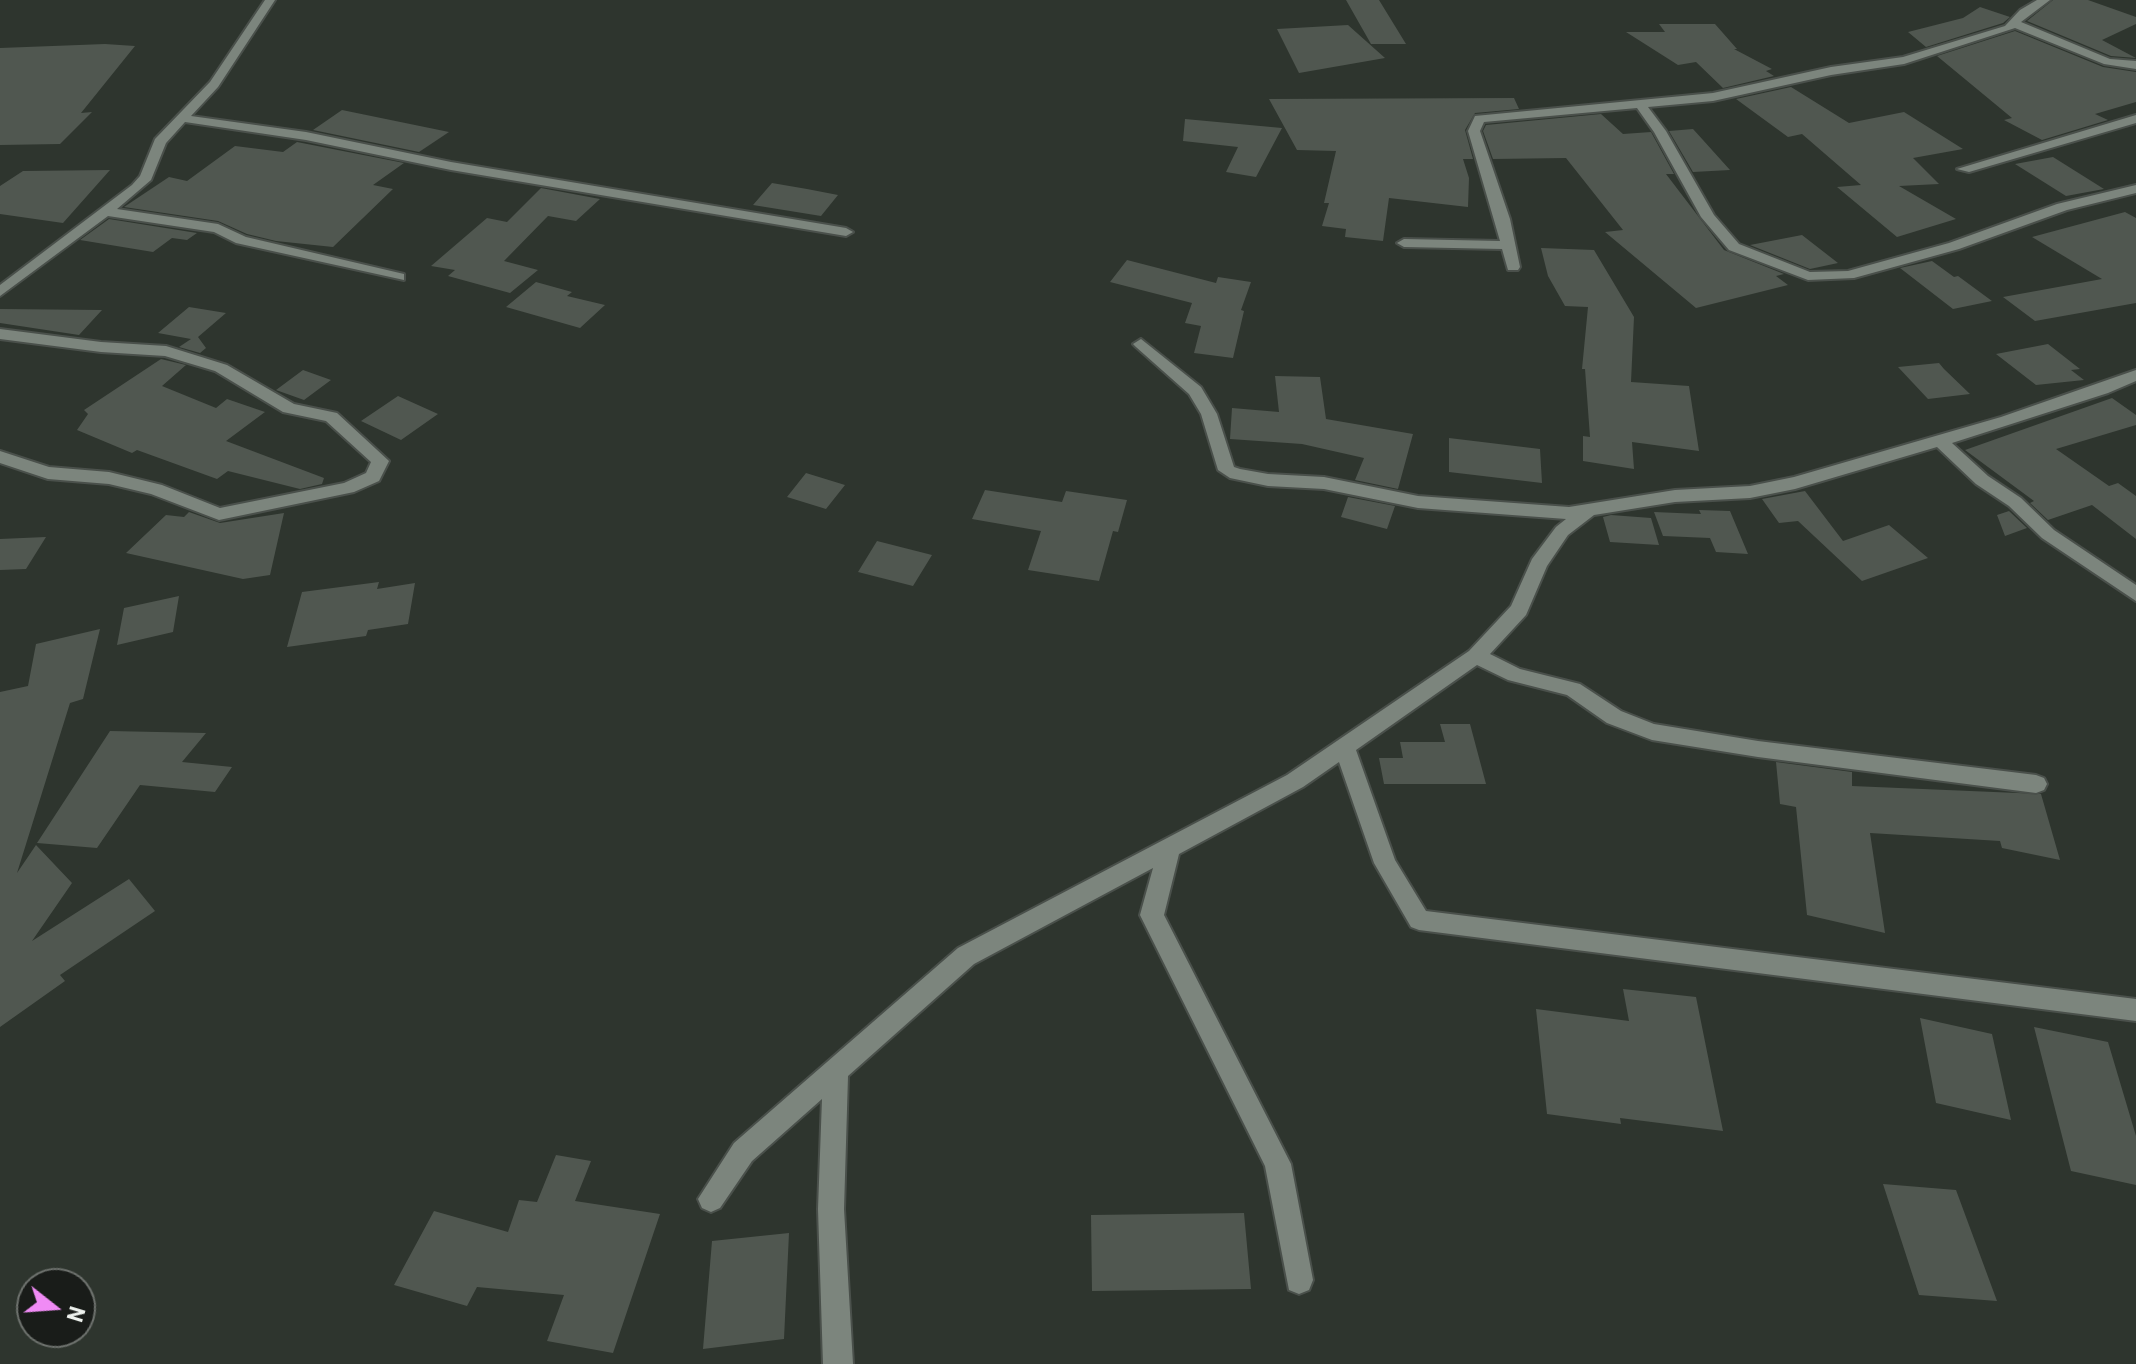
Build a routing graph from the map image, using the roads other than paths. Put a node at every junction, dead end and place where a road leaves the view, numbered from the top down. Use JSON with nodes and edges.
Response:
{"nodes":[{"id":1,"x":270,"y":0,"type":"edge"},
{"id":2,"x":2045,"y":0,"type":"edge"},
{"id":3,"x":2015,"y":24,"type":"junction"},
{"id":4,"x":2136,"y":65,"type":"edge"},
{"id":5,"x":1640,"y":104,"type":"junction"},
{"id":6,"x":182,"y":118,"type":"junction"},
{"id":7,"x":2136,"y":119,"type":"edge"},
{"id":8,"x":1964,"y":169,"type":"dead end"},
{"id":9,"x":2136,"y":189,"type":"edge"},
{"id":10,"x":106,"y":212,"type":"junction"},
{"id":11,"x":846,"y":232,"type":"dead end"},
{"id":12,"x":1404,"y":243,"type":"dead end"},
{"id":13,"x":1508,"y":245,"type":"junction"},
{"id":14,"x":1513,"y":267,"type":"dead end"},
{"id":15,"x":399,"y":277,"type":"dead end"},
{"id":16,"x":0,"y":292,"type":"edge"},
{"id":17,"x":0,"y":334,"type":"edge"},
{"id":18,"x":1141,"y":344,"type":"dead end"},
{"id":19,"x":2136,"y":375,"type":"edge"},
{"id":20,"x":1940,"y":441,"type":"junction"},
{"id":21,"x":0,"y":457,"type":"edge"},
{"id":22,"x":1588,"y":511,"type":"junction"},
{"id":23,"x":2136,"y":594,"type":"edge"},
{"id":24,"x":1476,"y":656,"type":"junction"},
{"id":25,"x":1344,"y":747,"type":"junction"},
{"id":26,"x":2036,"y":784,"type":"dead end"},
{"id":27,"x":1169,"y":848,"type":"junction"},
{"id":28,"x":2136,"y":1010,"type":"edge"},
{"id":29,"x":836,"y":1070,"type":"junction"},
{"id":30,"x":711,"y":1199,"type":"dead end"},
{"id":31,"x":1299,"y":1280,"type":"dead end"},
{"id":32,"x":838,"y":1364,"type":"edge"}],
"edges":[{"from":1,"to":6,"type":"street"},
{"from":2,"to":3,"type":"street"},
{"from":3,"to":4,"type":"street"},
{"from":3,"to":5,"type":"street"},
{"from":5,"to":9,"type":"street"},
{"from":5,"to":13,"type":"street"},
{"from":6,"to":10,"type":"street"},
{"from":6,"to":11,"type":"street"},
{"from":7,"to":8,"type":"street"},
{"from":10,"to":15,"type":"street"},
{"from":10,"to":16,"type":"street"},
{"from":12,"to":13,"type":"street"},
{"from":13,"to":14,"type":"street"},
{"from":17,"to":21,"type":"street"},
{"from":18,"to":22,"type":"street"},
{"from":19,"to":20,"type":"street"},
{"from":20,"to":22,"type":"street"},
{"from":20,"to":23,"type":"street"},
{"from":22,"to":24,"type":"street"},
{"from":24,"to":25,"type":"street"},
{"from":24,"to":26,"type":"street"},
{"from":25,"to":27,"type":"street"},
{"from":25,"to":28,"type":"street"},
{"from":27,"to":29,"type":"street"},
{"from":27,"to":31,"type":"street"},
{"from":29,"to":30,"type":"street"},
{"from":29,"to":32,"type":"street"}]}
